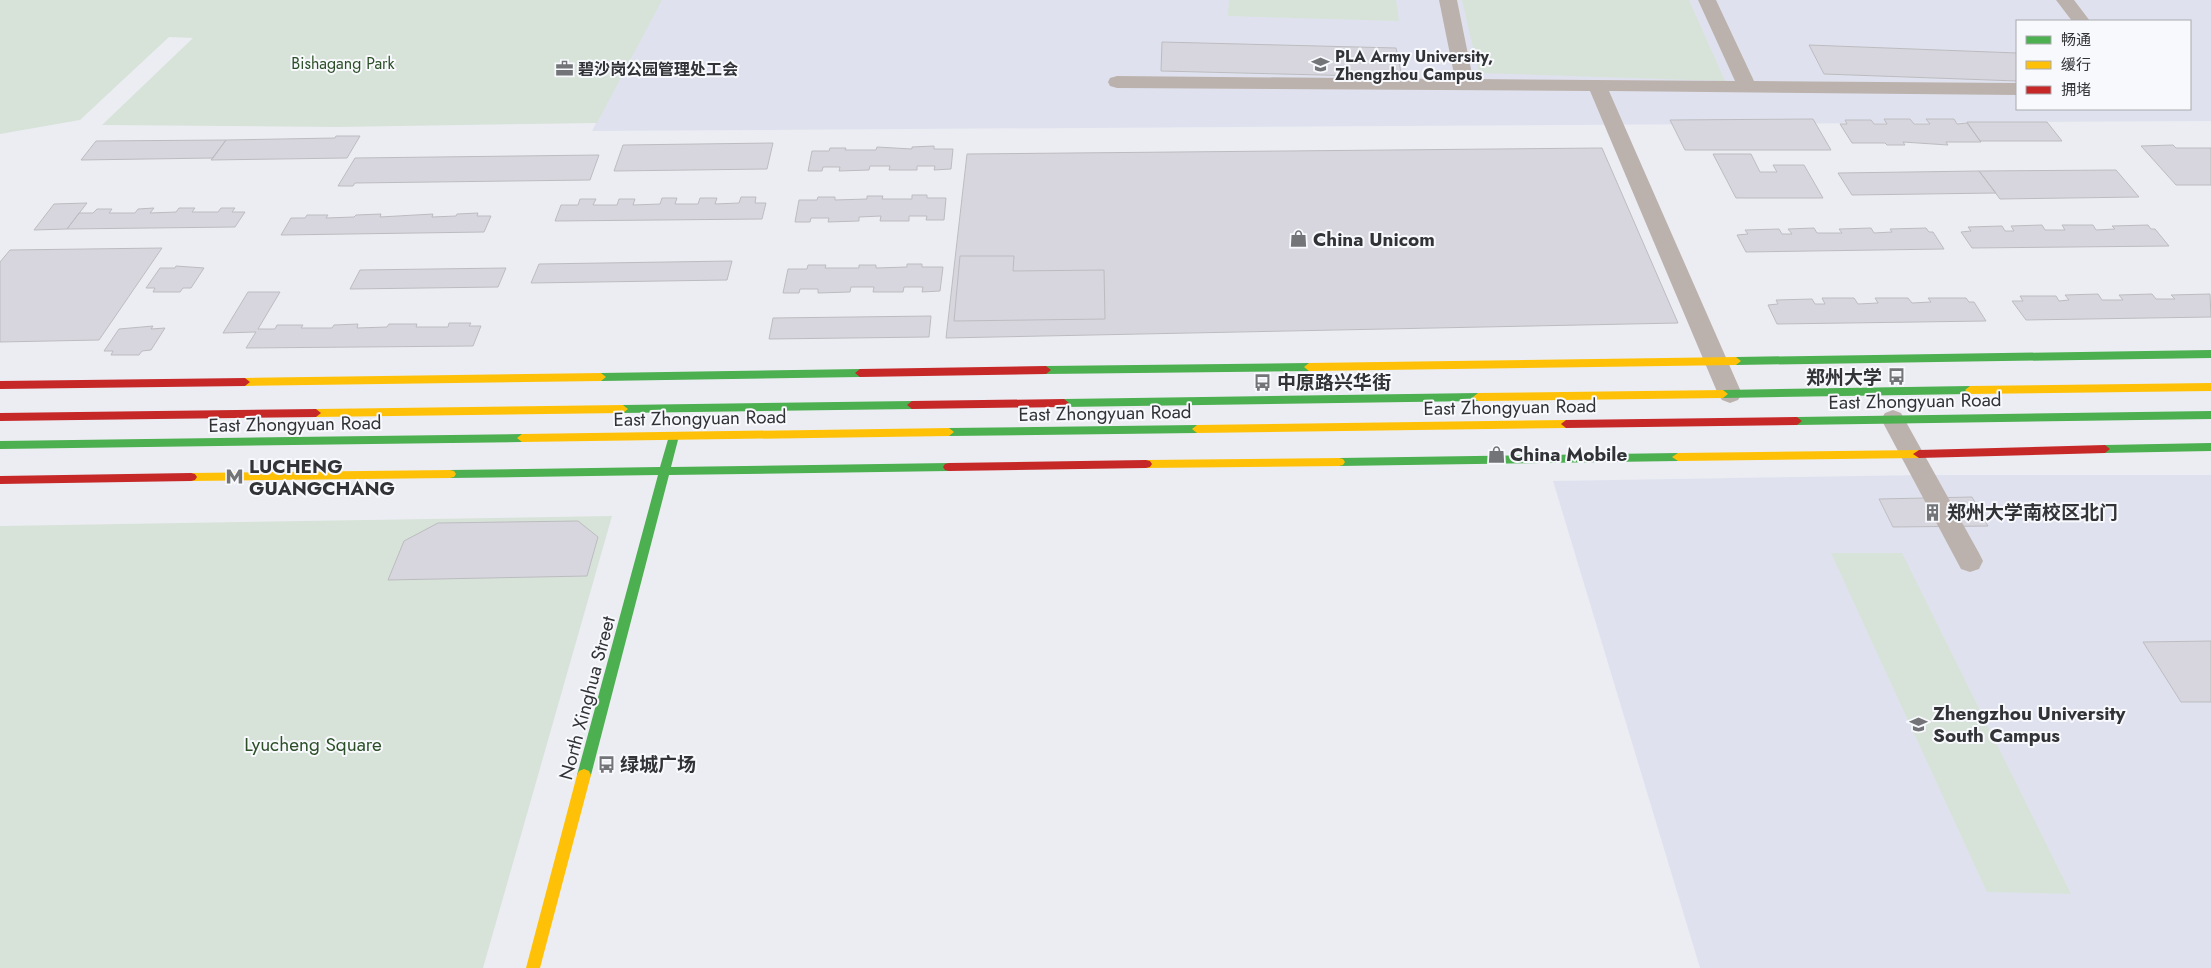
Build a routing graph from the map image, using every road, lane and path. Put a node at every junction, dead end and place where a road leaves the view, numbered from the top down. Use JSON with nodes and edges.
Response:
{"nodes":[{"id":1,"x":1448,"y":0,"type":"edge"},
{"id":2,"x":1707,"y":0,"type":"edge"},
{"id":3,"x":2064,"y":0,"type":"edge"},
{"id":4,"x":2080,"y":20,"type":"edge"},
{"id":5,"x":1117,"y":82,"type":"dead end"},
{"id":6,"x":1465,"y":85,"type":"junction"},
{"id":7,"x":1596,"y":86,"type":"junction"},
{"id":8,"x":1747,"y":87,"type":"junction"},
{"id":9,"x":2016,"y":89,"type":"edge"},
{"id":10,"x":2211,"y":354,"type":"edge"},
{"id":11,"x":1717,"y":362,"type":"junction"},
{"id":12,"x":0,"y":385,"type":"edge"},
{"id":13,"x":2211,"y":387,"type":"edge"},
{"id":14,"x":1730,"y":394,"type":"junction"},
{"id":15,"x":2211,"y":415,"type":"edge"},
{"id":16,"x":0,"y":418,"type":"edge"},
{"id":17,"x":1893,"y":419,"type":"junction"},
{"id":18,"x":674,"y":436,"type":"junction"},
{"id":19,"x":0,"y":445,"type":"edge"},
{"id":20,"x":2211,"y":447,"type":"edge"},
{"id":21,"x":1911,"y":454,"type":"junction"},
{"id":22,"x":665,"y":470,"type":"junction"},
{"id":23,"x":0,"y":480,"type":"edge"},
{"id":24,"x":1970,"y":561,"type":"dead end"},
{"id":25,"x":533,"y":968,"type":"edge"}],
"edges":[{"from":1,"to":6,"type":"street"},
{"from":2,"to":8,"type":"street"},
{"from":3,"to":4,"type":"street"},
{"from":5,"to":6,"type":"street"},
{"from":6,"to":7,"type":"street"},
{"from":7,"to":8,"type":"street"},
{"from":7,"to":11,"type":"street"},
{"from":8,"to":9,"type":"street"},
{"from":10,"to":11,"type":"street"},
{"from":11,"to":12,"type":"street"},
{"from":11,"to":14,"type":"street"},
{"from":13,"to":14,"type":"street","name":"East Zhongyuan Road"},
{"from":14,"to":16,"type":"street","name":"East Zhongyuan Road"},
{"from":15,"to":17,"type":"street","name":"East Zhongyuan Road"},
{"from":17,"to":18,"type":"street","name":"East Zhongyuan Road"},
{"from":17,"to":21,"type":"street"},
{"from":18,"to":19,"type":"street","name":"East Zhongyuan Road"},
{"from":18,"to":22,"type":"street","name":"North Xinghua Street"},
{"from":20,"to":21,"type":"street"},
{"from":21,"to":22,"type":"street"},
{"from":21,"to":24,"type":"street"},
{"from":22,"to":23,"type":"street"},
{"from":22,"to":25,"type":"street","name":"North Xinghua Street"}]}
